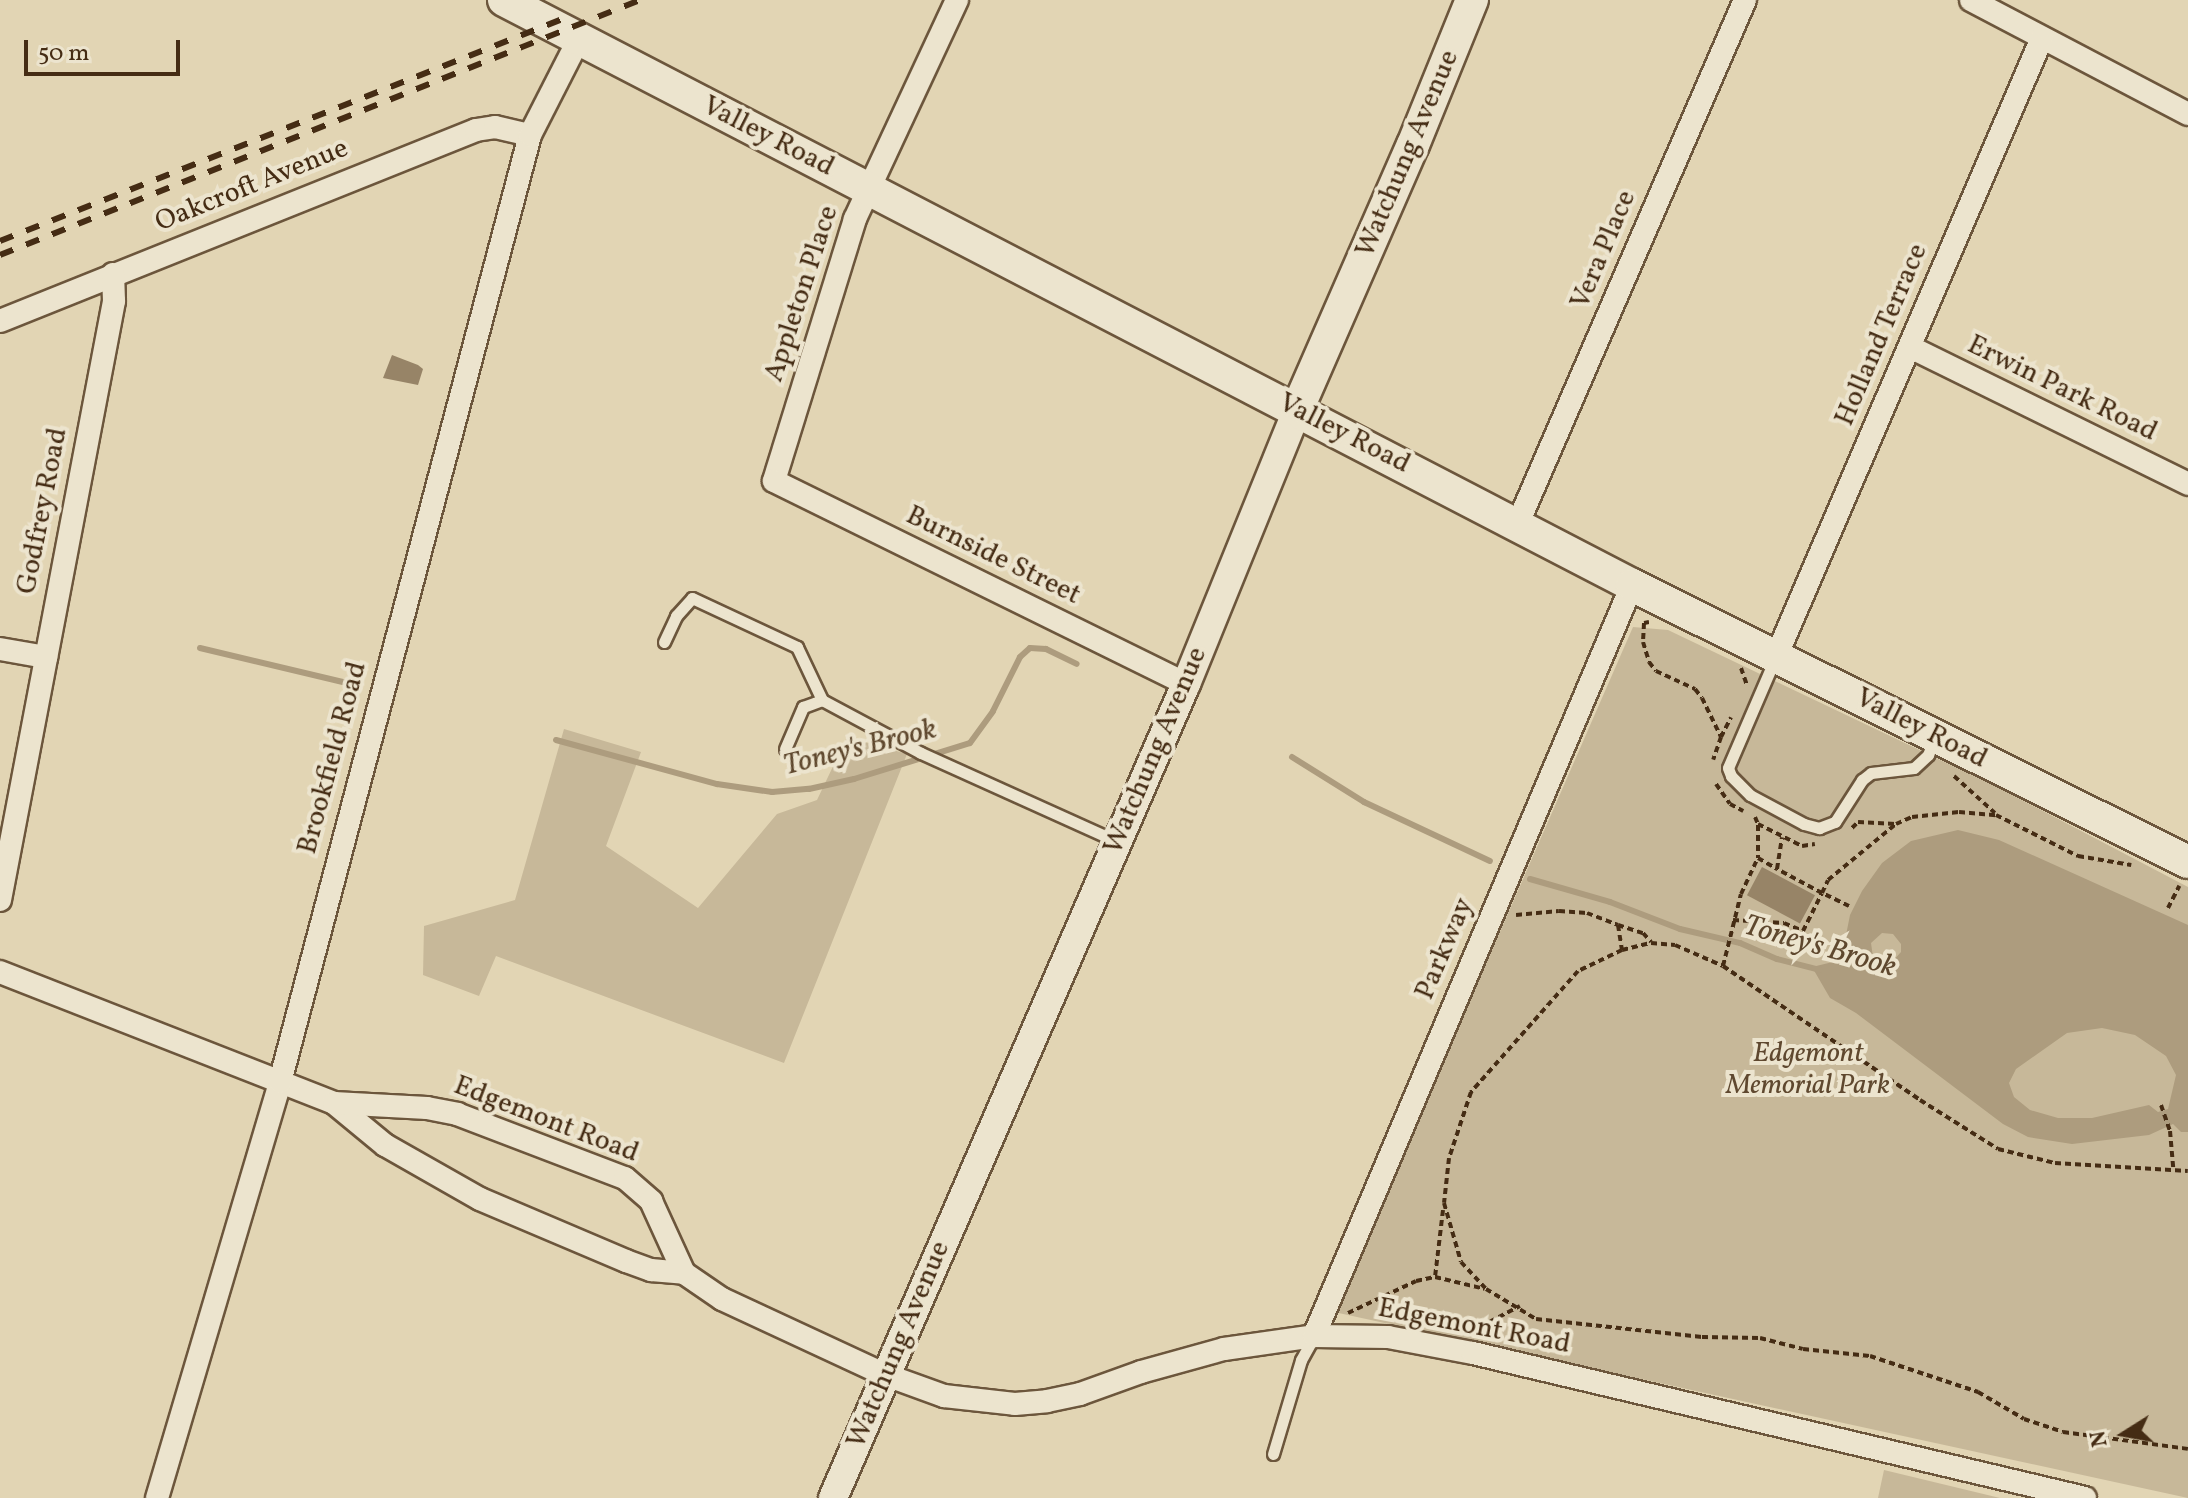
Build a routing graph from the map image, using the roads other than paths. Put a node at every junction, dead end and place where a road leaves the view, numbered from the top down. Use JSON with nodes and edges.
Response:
{"nodes":[{"id":1,"x":504,"y":0,"type":"edge"},
{"id":2,"x":957,"y":0,"type":"edge"},
{"id":3,"x":1472,"y":0,"type":"edge"},
{"id":4,"x":1745,"y":0,"type":"edge"},
{"id":5,"x":1971,"y":0,"type":"edge"},
{"id":6,"x":2042,"y":38,"type":"junction"},
{"id":7,"x":579,"y":39,"type":"junction"},
{"id":8,"x":2188,"y":114,"type":"edge"},
{"id":9,"x":530,"y":135,"type":"junction"},
{"id":10,"x":869,"y":189,"type":"junction"},
{"id":11,"x":113,"y":274,"type":"junction"},
{"id":12,"x":0,"y":321,"type":"edge"},
{"id":13,"x":1910,"y":347,"type":"junction"},
{"id":14,"x":1297,"y":410,"type":"junction"},
{"id":15,"x":774,"y":481,"type":"joint"},
{"id":16,"x":2188,"y":484,"type":"edge"},
{"id":17,"x":1518,"y":523,"type":"junction"},
{"id":18,"x":1632,"y":585,"type":"junction"},
{"id":19,"x":664,"y":642,"type":"dead end"},
{"id":20,"x":0,"y":649,"type":"edge"},
{"id":21,"x":46,"y":657,"type":"junction"},
{"id":22,"x":1776,"y":657,"type":"junction"},
{"id":23,"x":1186,"y":684,"type":"junction"},
{"id":24,"x":822,"y":700,"type":"junction"},
{"id":25,"x":1935,"y":736,"type":"junction"},
{"id":26,"x":785,"y":749,"type":"dead end"},
{"id":27,"x":1117,"y":842,"type":"junction"},
{"id":28,"x":2178,"y":876,"type":"edge"},
{"id":29,"x":0,"y":900,"type":"edge"},
{"id":30,"x":0,"y":972,"type":"edge"},
{"id":31,"x":280,"y":1082,"type":"junction"},
{"id":32,"x":334,"y":1103,"type":"junction"},
{"id":33,"x":684,"y":1273,"type":"junction"},
{"id":34,"x":1314,"y":1336,"type":"junction"},
{"id":35,"x":886,"y":1375,"type":"junction"},
{"id":36,"x":1273,"y":1454,"type":"dead end"},
{"id":37,"x":157,"y":1498,"type":"edge"},
{"id":38,"x":833,"y":1498,"type":"edge"},
{"id":39,"x":2085,"y":1498,"type":"edge"}],
"edges":[{"from":1,"to":7,"type":"main road","name":"Valley Road"},
{"from":2,"to":10,"type":"street","name":"Appleton Place"},
{"from":3,"to":14,"type":"main road","name":"Watchung Avenue"},
{"from":4,"to":17,"type":"street","name":"Vera Place"},
{"from":5,"to":6,"type":"street"},
{"from":6,"to":8,"type":"street"},
{"from":6,"to":13,"type":"street","name":"Holland Terrace"},
{"from":7,"to":9,"type":"street","name":"Brookfield Road"},
{"from":7,"to":10,"type":"main road","name":"Valley Road"},
{"from":9,"to":11,"type":"street","name":"Oakcroft Avenue"},
{"from":9,"to":31,"type":"street","name":"Brookfield Road"},
{"from":10,"to":14,"type":"main road","name":"Valley Road"},
{"from":10,"to":15,"type":"street","name":"Appleton Place"},
{"from":11,"to":12,"type":"street","name":"Oakcroft Avenue"},
{"from":11,"to":21,"type":"street","name":"Godfrey Road"},
{"from":13,"to":16,"type":"street","name":"Erwin Park Road"},
{"from":13,"to":22,"type":"street","name":"Holland Terrace"},
{"from":14,"to":17,"type":"main road","name":"Valley Road"},
{"from":14,"to":23,"type":"street","name":"Watchung Avenue"},
{"from":15,"to":23,"type":"street","name":"Burnside Street"},
{"from":17,"to":18,"type":"main road","name":"Valley Road"},
{"from":18,"to":22,"type":"main road","name":"Valley Road"},
{"from":18,"to":34,"type":"street","name":"Parkway"},
{"from":19,"to":24,"type":"lane"},
{"from":20,"to":21,"type":"street"},
{"from":21,"to":29,"type":"street","name":"Godfrey Road"},
{"from":22,"to":25,"type":"main road","name":"Valley Road"},
{"from":22,"to":25,"type":"lane"},
{"from":23,"to":27,"type":"street","name":"Watchung Avenue"},
{"from":24,"to":26,"type":"lane"},
{"from":24,"to":27,"type":"lane"},
{"from":25,"to":28,"type":"main road","name":"Valley Road"},
{"from":27,"to":35,"type":"street","name":"Watchung Avenue"},
{"from":30,"to":31,"type":"street","name":"Edgemont Road"},
{"from":31,"to":32,"type":"street","name":"Edgemont Road"},
{"from":31,"to":37,"type":"street","name":"Brookfield Road"},
{"from":32,"to":33,"type":"street","name":"Edgemont Road"},
{"from":32,"to":33,"type":"street","name":"Edgemont Road"},
{"from":33,"to":35,"type":"street","name":"Edgemont Road"},
{"from":34,"to":35,"type":"street","name":"Edgemont Road"},
{"from":34,"to":36,"type":"lane"},
{"from":34,"to":39,"type":"street","name":"Edgemont Road"},
{"from":35,"to":38,"type":"street","name":"Watchung Avenue"}]}
